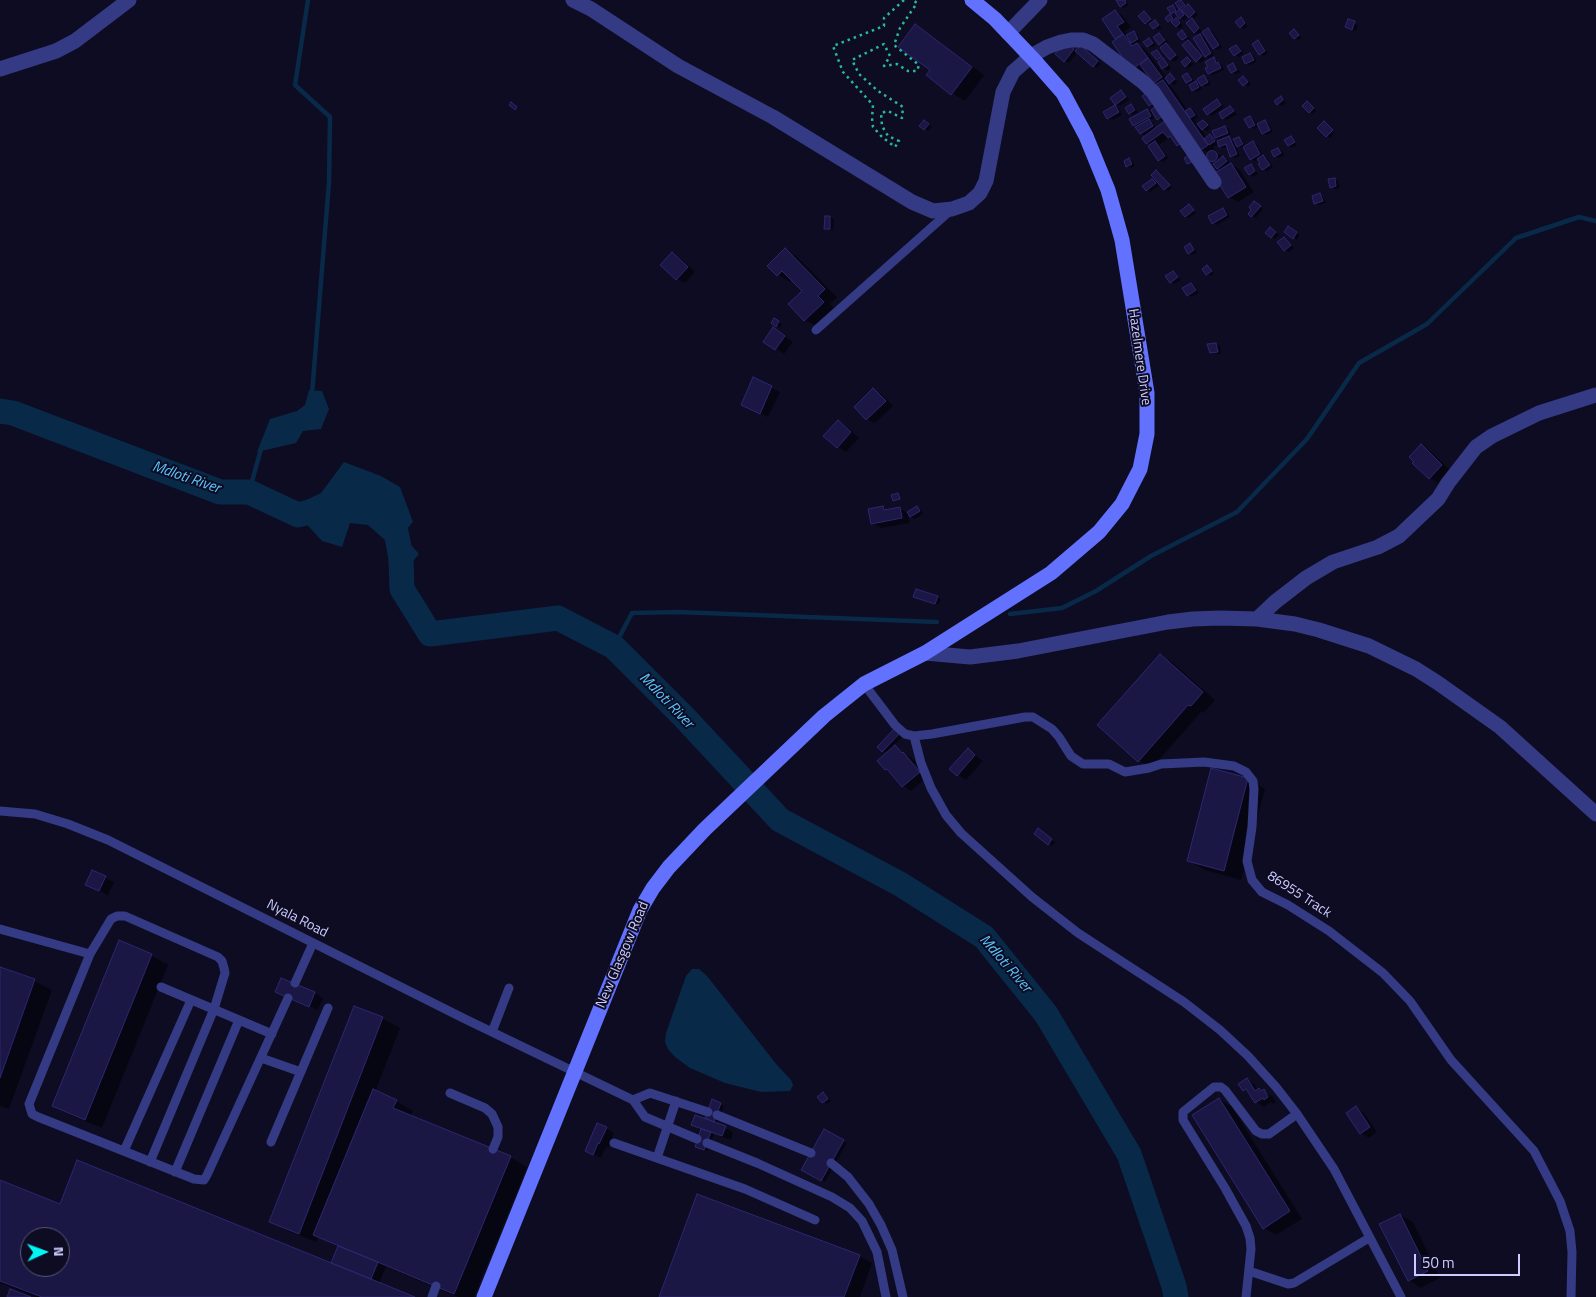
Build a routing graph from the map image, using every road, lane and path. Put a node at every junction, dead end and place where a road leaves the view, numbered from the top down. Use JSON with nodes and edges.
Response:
{"nodes":[{"id":1,"x":129,"y":0,"type":"edge"},
{"id":2,"x":573,"y":0,"type":"edge"},
{"id":3,"x":904,"y":0,"type":"edge"},
{"id":4,"x":913,"y":0,"type":"edge"},
{"id":5,"x":972,"y":0,"type":"edge"},
{"id":6,"x":1040,"y":0,"type":"edge"},
{"id":7,"x":1008,"y":33,"type":"junction"},
{"id":8,"x":1031,"y":56,"type":"junction"},
{"id":9,"x":0,"y":69,"type":"edge"},
{"id":10,"x":1214,"y":182,"type":"dead end"},
{"id":11,"x":952,"y":209,"type":"junction"},
{"id":12,"x":816,"y":330,"type":"dead end"},
{"id":13,"x":1596,"y":395,"type":"edge"},
{"id":14,"x":1257,"y":619,"type":"junction"},
{"id":15,"x":925,"y":653,"type":"junction"},
{"id":16,"x":864,"y":684,"type":"junction"},
{"id":17,"x":914,"y":736,"type":"junction"},
{"id":18,"x":0,"y":811,"type":"edge"},
{"id":19,"x":1596,"y":814,"type":"edge"},
{"id":20,"x":0,"y":929,"type":"edge"},
{"id":21,"x":313,"y":943,"type":"junction"},
{"id":22,"x":90,"y":954,"type":"junction"},
{"id":23,"x":295,"y":983,"type":"dead end"},
{"id":24,"x":161,"y":987,"type":"dead end"},
{"id":25,"x":509,"y":988,"type":"dead end"},
{"id":26,"x":288,"y":998,"type":"dead end"},
{"id":27,"x":191,"y":1000,"type":"junction"},
{"id":28,"x":328,"y":1008,"type":"dead end"},
{"id":29,"x":214,"y":1009,"type":"junction"},
{"id":30,"x":239,"y":1020,"type":"junction"},
{"id":31,"x":492,"y":1032,"type":"junction"},
{"id":32,"x":272,"y":1034,"type":"junction"},
{"id":33,"x":261,"y":1058,"type":"junction"},
{"id":34,"x":300,"y":1072,"type":"junction"},
{"id":35,"x":575,"y":1072,"type":"junction"},
{"id":36,"x":450,"y":1093,"type":"dead end"},
{"id":37,"x":633,"y":1100,"type":"junction"},
{"id":38,"x":676,"y":1101,"type":"junction"},
{"id":39,"x":1297,"y":1114,"type":"junction"},
{"id":40,"x":668,"y":1127,"type":"junction"},
{"id":41,"x":697,"y":1139,"type":"dead end"},
{"id":42,"x":271,"y":1142,"type":"dead end"},
{"id":43,"x":614,"y":1143,"type":"dead end"},
{"id":44,"x":707,"y":1143,"type":"dead end"},
{"id":45,"x":493,"y":1149,"type":"dead end"},
{"id":46,"x":124,"y":1151,"type":"junction"},
{"id":47,"x":811,"y":1153,"type":"dead end"},
{"id":48,"x":657,"y":1158,"type":"junction"},
{"id":49,"x":150,"y":1162,"type":"junction"},
{"id":50,"x":831,"y":1163,"type":"dead end"},
{"id":51,"x":175,"y":1172,"type":"junction"},
{"id":52,"x":815,"y":1220,"type":"dead end"},
{"id":53,"x":1369,"y":1238,"type":"junction"},
{"id":54,"x":1249,"y":1271,"type":"junction"},
{"id":55,"x":436,"y":1286,"type":"dead end"},
{"id":56,"x":432,"y":1297,"type":"edge"},
{"id":57,"x":484,"y":1297,"type":"edge"},
{"id":58,"x":886,"y":1297,"type":"edge"},
{"id":59,"x":903,"y":1297,"type":"edge"},
{"id":60,"x":1246,"y":1297,"type":"edge"},
{"id":61,"x":1401,"y":1297,"type":"edge"},
{"id":62,"x":1571,"y":1297,"type":"edge"}],
"edges":[{"from":1,"to":9,"type":"street"},
{"from":2,"to":11,"type":"street"},
{"from":3,"to":4,"type":"path"},
{"from":5,"to":7,"type":"street","name":"Hazelmere Drive"},
{"from":6,"to":7,"type":"street"},
{"from":7,"to":8,"type":"street","name":"Hazelmere Drive"},
{"from":8,"to":10,"type":"street"},
{"from":8,"to":11,"type":"street"},
{"from":8,"to":15,"type":"street","name":"Hazelmere Drive"},
{"from":11,"to":12,"type":"lane"},
{"from":13,"to":14,"type":"street"},
{"from":14,"to":15,"type":"street"},
{"from":14,"to":19,"type":"street"},
{"from":15,"to":16,"type":"street","name":"Hazelmere Drive"},
{"from":16,"to":17,"type":"lane"},
{"from":16,"to":35,"type":"street","name":"New Glasgow Road"},
{"from":17,"to":39,"type":"lane"},
{"from":17,"to":62,"type":"lane","name":"86955 Track"},
{"from":18,"to":21,"type":"lane","name":"Nyala Road"},
{"from":20,"to":22,"type":"lane"},
{"from":21,"to":23,"type":"lane"},
{"from":21,"to":31,"type":"lane","name":"Nyala Road"},
{"from":22,"to":29,"type":"lane"},
{"from":22,"to":46,"type":"lane"},
{"from":24,"to":27,"type":"lane"},
{"from":25,"to":31,"type":"lane"},
{"from":26,"to":32,"type":"lane"},
{"from":27,"to":29,"type":"lane"},
{"from":27,"to":46,"type":"lane"},
{"from":28,"to":34,"type":"lane"},
{"from":29,"to":30,"type":"lane"},
{"from":29,"to":49,"type":"lane"},
{"from":30,"to":32,"type":"lane"},
{"from":30,"to":51,"type":"lane"},
{"from":31,"to":35,"type":"lane","name":"Nyala Road"},
{"from":32,"to":33,"type":"lane"},
{"from":33,"to":34,"type":"lane"},
{"from":33,"to":51,"type":"lane"},
{"from":34,"to":42,"type":"lane"},
{"from":35,"to":37,"type":"lane","name":"Nyala Road"},
{"from":35,"to":57,"type":"street","name":"New Glasgow Road"},
{"from":36,"to":45,"type":"lane"},
{"from":37,"to":38,"type":"lane"},
{"from":37,"to":40,"type":"lane"},
{"from":38,"to":40,"type":"lane"},
{"from":38,"to":47,"type":"lane"},
{"from":39,"to":53,"type":"lane"},
{"from":39,"to":54,"type":"lane"},
{"from":40,"to":41,"type":"lane"},
{"from":40,"to":48,"type":"lane"},
{"from":43,"to":48,"type":"lane"},
{"from":44,"to":58,"type":"lane"},
{"from":46,"to":49,"type":"lane"},
{"from":48,"to":52,"type":"lane"},
{"from":49,"to":51,"type":"lane"},
{"from":50,"to":59,"type":"lane"},
{"from":53,"to":54,"type":"lane"},
{"from":53,"to":61,"type":"lane"},
{"from":54,"to":60,"type":"lane"},
{"from":55,"to":56,"type":"lane"}]}
